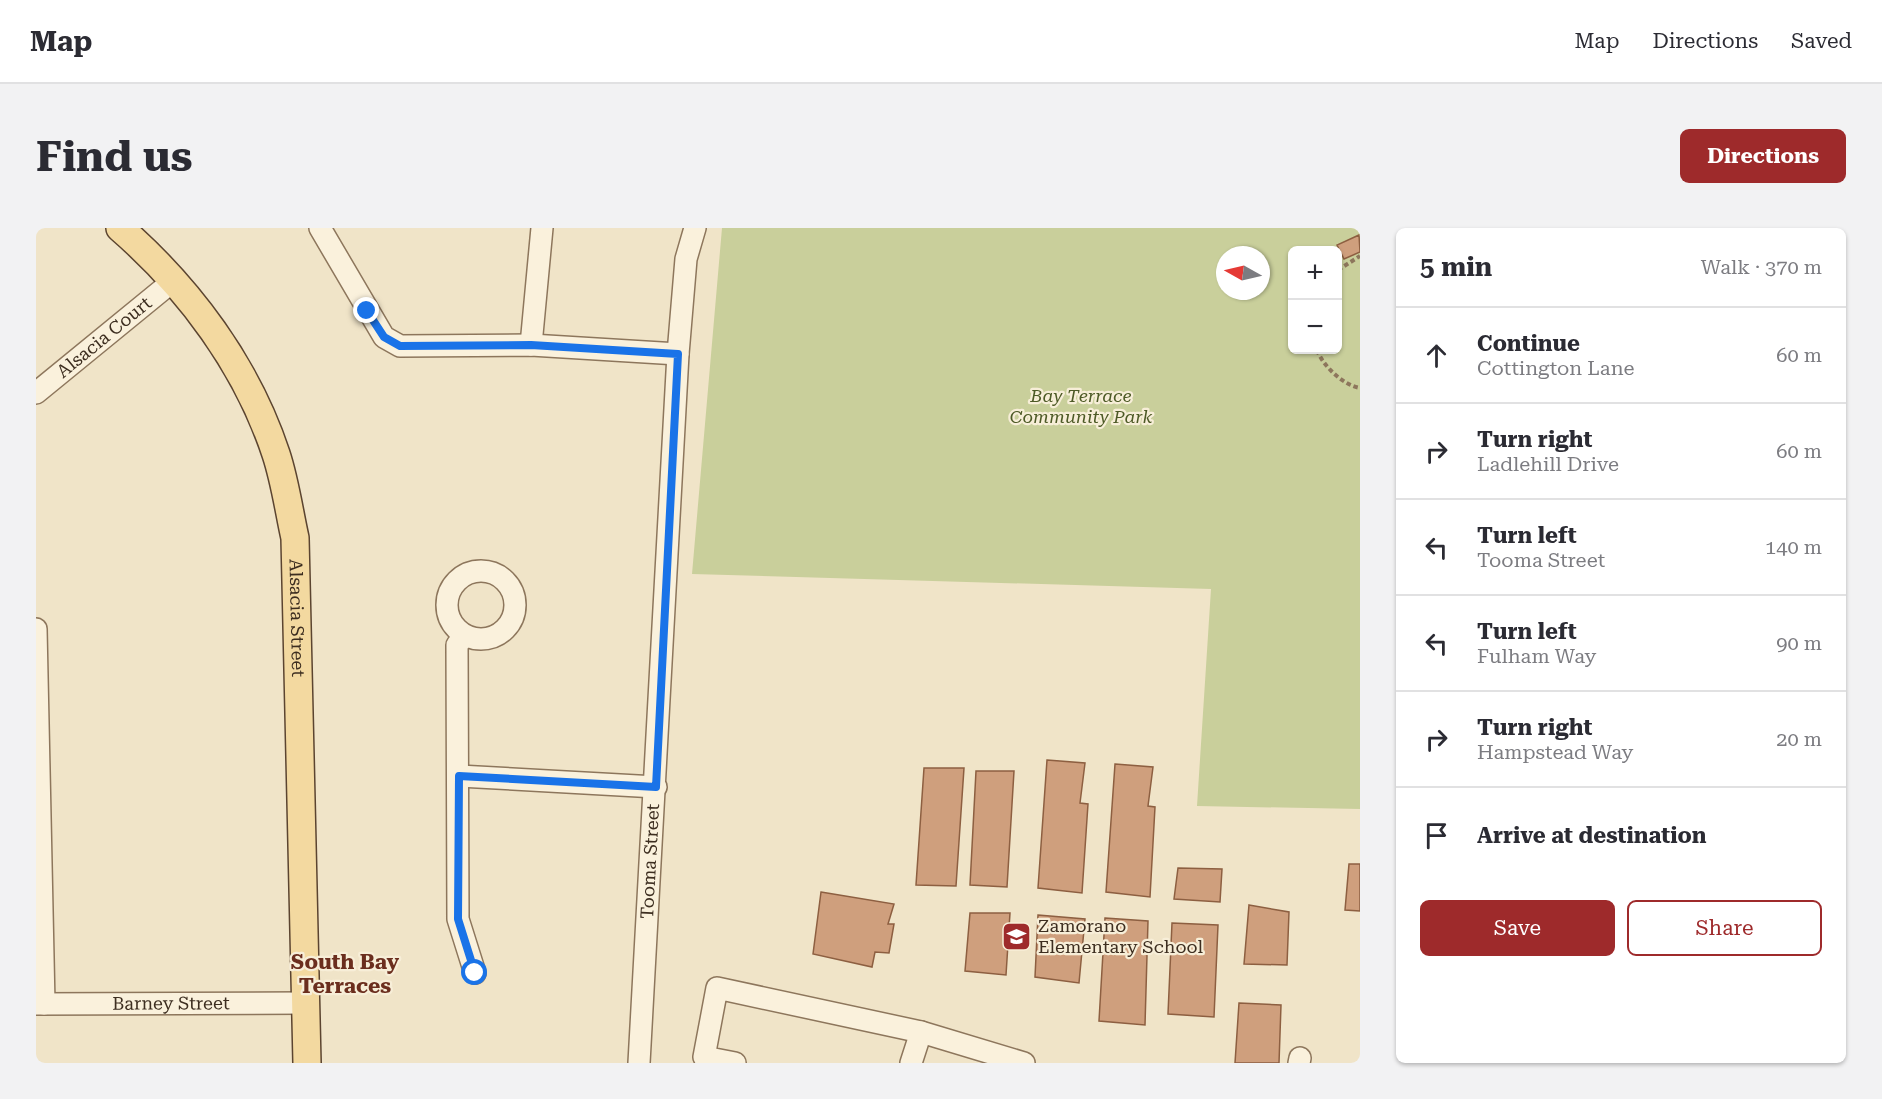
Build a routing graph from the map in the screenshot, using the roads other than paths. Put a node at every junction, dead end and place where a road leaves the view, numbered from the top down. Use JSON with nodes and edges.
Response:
{"nodes":[{"id":1,"x":120,"y":228,"type":"edge"},
{"id":2,"x":320,"y":228,"type":"edge"},
{"id":3,"x":542,"y":228,"type":"edge"},
{"id":4,"x":695,"y":228,"type":"edge"},
{"id":5,"x":173,"y":281,"type":"junction"},
{"id":6,"x":531,"y":345,"type":"junction"},
{"id":7,"x":678,"y":354,"type":"junction"},
{"id":8,"x":36,"y":393,"type":"edge"},
{"id":9,"x":36,"y":629,"type":"edge"},
{"id":10,"x":464,"y":636,"type":"dead end"},
{"id":11,"x":459,"y":776,"type":"junction"},
{"id":12,"x":656,"y":787,"type":"junction"},
{"id":13,"x":475,"y":973,"type":"dead end"},
{"id":14,"x":40,"y":1004,"type":"edge"},
{"id":15,"x":305,"y":1004,"type":"junction"},
{"id":16,"x":921,"y":1032,"type":"junction"},
{"id":17,"x":307,"y":1063,"type":"edge"},
{"id":18,"x":639,"y":1063,"type":"edge"},
{"id":19,"x":735,"y":1063,"type":"edge"},
{"id":20,"x":911,"y":1063,"type":"edge"},
{"id":21,"x":1024,"y":1063,"type":"edge"}],
"edges":[{"from":1,"to":5,"type":"main road","name":"Alsacia Street"},
{"from":2,"to":6,"type":"street"},
{"from":3,"to":6,"type":"street"},
{"from":4,"to":7,"type":"street","name":"Tooma Street"},
{"from":5,"to":8,"type":"street","name":"Alsacia Court"},
{"from":5,"to":15,"type":"main road","name":"Alsacia Street"},
{"from":6,"to":7,"type":"street"},
{"from":7,"to":12,"type":"street","name":"Tooma Street"},
{"from":9,"to":14,"type":"street"},
{"from":10,"to":11,"type":"street"},
{"from":11,"to":12,"type":"street"},
{"from":11,"to":13,"type":"street"},
{"from":12,"to":18,"type":"street","name":"Tooma Street"},
{"from":14,"to":15,"type":"street","name":"Barney Street"},
{"from":15,"to":17,"type":"main road","name":"Alsacia Street"},
{"from":16,"to":19,"type":"street"},
{"from":16,"to":20,"type":"street"},
{"from":16,"to":21,"type":"street"}]}
